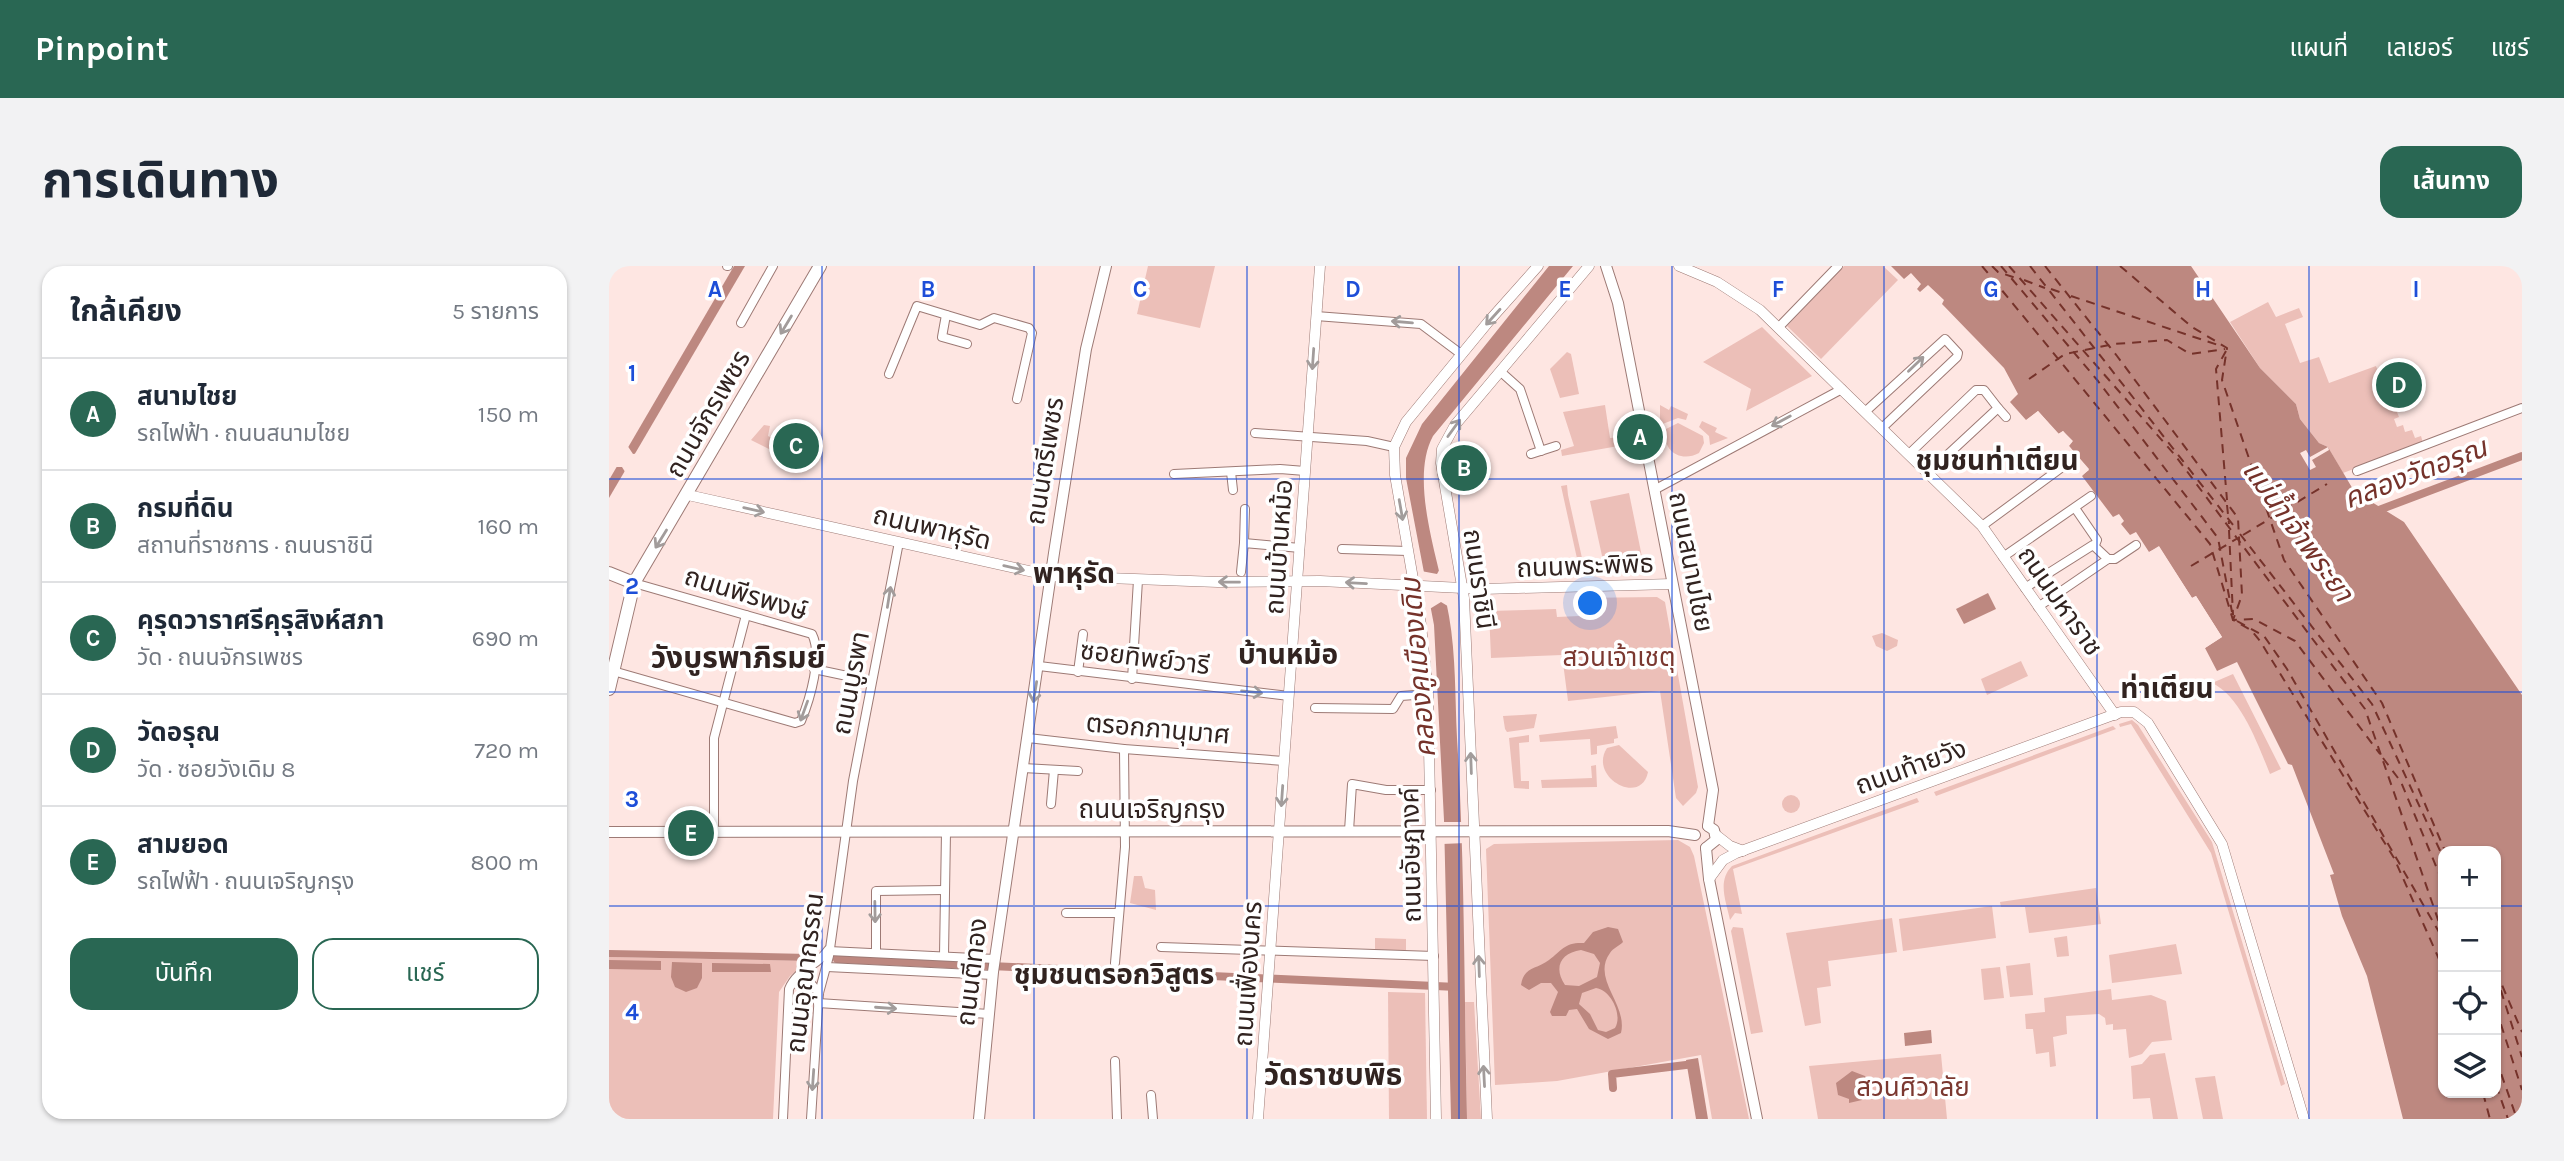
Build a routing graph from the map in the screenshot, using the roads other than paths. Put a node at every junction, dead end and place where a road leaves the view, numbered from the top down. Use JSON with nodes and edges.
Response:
{"nodes":[{"id":1,"x":773,"y":266,"type":"edge"},
{"id":2,"x":820,"y":266,"type":"edge"},
{"id":3,"x":1106,"y":266,"type":"edge"},
{"id":4,"x":1320,"y":266,"type":"edge"},
{"id":5,"x":1538,"y":266,"type":"edge"},
{"id":6,"x":1589,"y":266,"type":"edge"},
{"id":7,"x":1606,"y":266,"type":"edge"},
{"id":8,"x":1679,"y":266,"type":"edge"},
{"id":9,"x":1838,"y":266,"type":"edge"},
{"id":10,"x":946,"y":315,"type":"junction"},
{"id":11,"x":1316,"y":316,"type":"junction"},
{"id":12,"x":741,"y":323,"type":"dead end"},
{"id":13,"x":1779,"y":327,"type":"junction"},
{"id":14,"x":967,"y":344,"type":"dead end"},
{"id":15,"x":1461,"y":354,"type":"junction"},
{"id":16,"x":1501,"y":372,"type":"junction"},
{"id":17,"x":889,"y":374,"type":"dead end"},
{"id":18,"x":1842,"y":389,"type":"junction"},
{"id":19,"x":1017,"y":400,"type":"dead end"},
{"id":20,"x":1998,"y":408,"type":"junction"},
{"id":21,"x":2522,"y":408,"type":"edge"},
{"id":22,"x":1866,"y":411,"type":"junction"},
{"id":23,"x":2006,"y":417,"type":"dead end"},
{"id":24,"x":1882,"y":428,"type":"junction"},
{"id":25,"x":1255,"y":433,"type":"dead end"},
{"id":26,"x":1308,"y":436,"type":"junction"},
{"id":27,"x":1556,"y":446,"type":"dead end"},
{"id":28,"x":1394,"y":447,"type":"junction"},
{"id":29,"x":1541,"y":451,"type":"junction"},
{"id":30,"x":1531,"y":454,"type":"dead end"},
{"id":31,"x":1909,"y":454,"type":"junction"},
{"id":32,"x":2064,"y":466,"type":"dead end"},
{"id":33,"x":1305,"y":471,"type":"junction"},
{"id":34,"x":2357,"y":471,"type":"dead end"},
{"id":35,"x":1231,"y":472,"type":"junction"},
{"id":36,"x":1928,"y":473,"type":"junction"},
{"id":37,"x":1174,"y":474,"type":"dead end"},
{"id":38,"x":1654,"y":490,"type":"junction"},
{"id":39,"x":1233,"y":491,"type":"dead end"},
{"id":40,"x":688,"y":495,"type":"junction"},
{"id":41,"x":2091,"y":496,"type":"dead end"},
{"id":42,"x":2075,"y":508,"type":"junction"},
{"id":43,"x":1245,"y":509,"type":"dead end"},
{"id":44,"x":1982,"y":526,"type":"junction"},
{"id":45,"x":899,"y":542,"type":"junction"},
{"id":46,"x":1244,"y":543,"type":"junction"},
{"id":47,"x":2095,"y":545,"type":"junction"},
{"id":48,"x":2136,"y":545,"type":"dead end"},
{"id":49,"x":1300,"y":548,"type":"junction"},
{"id":50,"x":1342,"y":550,"type":"dead end"},
{"id":51,"x":1408,"y":551,"type":"junction"},
{"id":52,"x":2003,"y":556,"type":"junction"},
{"id":53,"x":2108,"y":559,"type":"junction"},
{"id":54,"x":1241,"y":572,"type":"dead end"},
{"id":55,"x":609,"y":573,"type":"edge"},
{"id":56,"x":1051,"y":576,"type":"junction"},
{"id":57,"x":1138,"y":580,"type":"junction"},
{"id":58,"x":1297,"y":582,"type":"junction"},
{"id":59,"x":634,"y":583,"type":"junction"},
{"id":60,"x":1672,"y":584,"type":"junction"},
{"id":61,"x":1420,"y":587,"type":"junction"},
{"id":62,"x":2025,"y":588,"type":"junction"},
{"id":63,"x":1462,"y":589,"type":"junction"},
{"id":64,"x":2038,"y":607,"type":"junction"},
{"id":65,"x":746,"y":615,"type":"junction"},
{"id":66,"x":1083,"y":634,"type":"dead end"},
{"id":67,"x":1039,"y":666,"type":"junction"},
{"id":68,"x":814,"y":669,"type":"junction"},
{"id":69,"x":613,"y":671,"type":"junction"},
{"id":70,"x":1079,"y":672,"type":"junction"},
{"id":71,"x":1132,"y":679,"type":"junction"},
{"id":72,"x":871,"y":681,"type":"junction"},
{"id":73,"x":609,"y":689,"type":"edge"},
{"id":74,"x":1427,"y":694,"type":"junction"},
{"id":75,"x":1289,"y":696,"type":"junction"},
{"id":76,"x":721,"y":702,"type":"junction"},
{"id":77,"x":1315,"y":708,"type":"dead end"},
{"id":78,"x":2115,"y":715,"type":"junction"},
{"id":79,"x":1028,"y":738,"type":"junction"},
{"id":80,"x":1124,"y":750,"type":"junction"},
{"id":81,"x":1284,"y":761,"type":"junction"},
{"id":82,"x":1023,"y":768,"type":"junction"},
{"id":83,"x":1054,"y":770,"type":"junction"},
{"id":84,"x":1078,"y":771,"type":"dead end"},
{"id":85,"x":1431,"y":790,"type":"junction"},
{"id":86,"x":1051,"y":804,"type":"dead end"},
{"id":87,"x":1709,"y":826,"type":"junction"},
{"id":88,"x":1279,"y":831,"type":"junction"},
{"id":89,"x":1349,"y":831,"type":"junction"},
{"id":90,"x":1436,"y":831,"type":"junction"},
{"id":91,"x":1469,"y":831,"type":"junction"},
{"id":92,"x":609,"y":832,"type":"edge"},
{"id":93,"x":714,"y":832,"type":"junction"},
{"id":94,"x":844,"y":832,"type":"junction"},
{"id":95,"x":946,"y":832,"type":"junction"},
{"id":96,"x":1013,"y":832,"type":"junction"},
{"id":97,"x":1123,"y":832,"type":"junction"},
{"id":98,"x":1695,"y":835,"type":"junction"},
{"id":99,"x":1719,"y":838,"type":"junction"},
{"id":100,"x":1706,"y":848,"type":"junction"},
{"id":101,"x":1743,"y":850,"type":"junction"},
{"id":102,"x":1709,"y":879,"type":"junction"},
{"id":103,"x":944,"y":890,"type":"junction"},
{"id":104,"x":1066,"y":913,"type":"dead end"},
{"id":105,"x":1118,"y":914,"type":"junction"},
{"id":106,"x":1161,"y":947,"type":"dead end"},
{"id":107,"x":829,"y":949,"type":"junction"},
{"id":108,"x":1271,"y":952,"type":"junction"},
{"id":109,"x":876,"y":953,"type":"junction"},
{"id":110,"x":943,"y":955,"type":"junction"},
{"id":111,"x":1434,"y":956,"type":"junction"},
{"id":112,"x":1115,"y":963,"type":"dead end"},
{"id":113,"x":827,"y":967,"type":"junction"},
{"id":114,"x":994,"y":967,"type":"junction"},
{"id":115,"x":789,"y":989,"type":"junction"},
{"id":116,"x":819,"y":993,"type":"junction"},
{"id":117,"x":818,"y":1003,"type":"junction"},
{"id":118,"x":989,"y":1014,"type":"junction"},
{"id":119,"x":1115,"y":1061,"type":"dead end"},
{"id":120,"x":1151,"y":1096,"type":"dead end"},
{"id":121,"x":783,"y":1119,"type":"edge"},
{"id":122,"x":811,"y":1119,"type":"edge"},
{"id":123,"x":979,"y":1119,"type":"edge"},
{"id":124,"x":1117,"y":1119,"type":"edge"},
{"id":125,"x":1153,"y":1119,"type":"edge"},
{"id":126,"x":1258,"y":1119,"type":"edge"},
{"id":127,"x":1436,"y":1119,"type":"edge"},
{"id":128,"x":1487,"y":1119,"type":"edge"},
{"id":129,"x":1757,"y":1119,"type":"edge"},
{"id":130,"x":2304,"y":1119,"type":"edge"}],
"edges":[{"from":1,"to":12,"type":"street"},
{"from":2,"to":40,"type":"main road","name":"ถนนจักรเพชร","one_way":true},
{"from":3,"to":56,"type":"main road","name":"ถนนตรีเพชร"},
{"from":4,"to":11,"type":"street","name":"ถนนบ้านหม้อ"},
{"from":5,"to":15,"type":"street","one_way":true},
{"from":6,"to":16,"type":"street","name":"ถนนราชินี"},
{"from":7,"to":38,"type":"main road","name":"ถนนสนามไชย"},
{"from":8,"to":13,"type":"street","name":"ถนนมหาราช"},
{"from":9,"to":13,"type":"street"},
{"from":10,"to":14,"type":"street"},
{"from":10,"to":17,"type":"street"},
{"from":10,"to":19,"type":"street"},
{"from":15,"to":11,"type":"street","one_way":true},
{"from":11,"to":26,"type":"street","name":"ถนนบ้านหม้อ","one_way":true},
{"from":13,"to":18,"type":"street","name":"ถนนมหาราช"},
{"from":15,"to":28,"type":"street"},
{"from":16,"to":29,"type":"street"},
{"from":63,"to":16,"type":"street","name":"ถนนราชินี","one_way":true},
{"from":18,"to":22,"type":"street","name":"ถนนมหาราช"},
{"from":18,"to":38,"type":"street","one_way":true},
{"from":20,"to":23,"type":"street"},
{"from":20,"to":31,"type":"street"},
{"from":20,"to":36,"type":"street"},
{"from":21,"to":34,"type":"street"},
{"from":22,"to":24,"type":"street","name":"ถนนมหาราช"},
{"from":22,"to":24,"type":"street","one_way":true},
{"from":24,"to":31,"type":"street","name":"ถนนมหาราช"},
{"from":25,"to":26,"type":"street"},
{"from":26,"to":28,"type":"street"},
{"from":26,"to":33,"type":"street","name":"ถนนบ้านหม้อ"},
{"from":27,"to":29,"type":"street"},
{"from":28,"to":51,"type":"street","name":"ถนนอัษฎางค์","one_way":true},
{"from":29,"to":30,"type":"street"},
{"from":31,"to":36,"type":"street","name":"ถนนมหาราช"},
{"from":32,"to":44,"type":"street"},
{"from":33,"to":35,"type":"street"},
{"from":33,"to":49,"type":"street","name":"ถนนบ้านหม้อ"},
{"from":35,"to":37,"type":"street"},
{"from":35,"to":39,"type":"street"},
{"from":36,"to":44,"type":"street","name":"ถนนมหาราช"},
{"from":38,"to":60,"type":"main road","name":"ถนนสนามไชย"},
{"from":40,"to":45,"type":"street","name":"ถนนพาหุรัด","one_way":true},
{"from":40,"to":59,"type":"main road","name":"ถนนจักรเพชร","one_way":true},
{"from":41,"to":42,"type":"street"},
{"from":42,"to":47,"type":"street"},
{"from":42,"to":52,"type":"street"},
{"from":43,"to":46,"type":"street"},
{"from":44,"to":52,"type":"street","name":"ถนนมหาราช"},
{"from":45,"to":56,"type":"street","name":"ถนนพาหุรัด","one_way":true},
{"from":72,"to":45,"type":"street","name":"ถนนบูรพา","one_way":true},
{"from":46,"to":49,"type":"street"},
{"from":46,"to":54,"type":"street"},
{"from":47,"to":53,"type":"street"},
{"from":47,"to":62,"type":"street"},
{"from":48,"to":53,"type":"street"},
{"from":49,"to":58,"type":"street","name":"ถนนบ้านหม้อ"},
{"from":50,"to":51,"type":"street"},
{"from":51,"to":61,"type":"street","name":"ถนนอัษฎางค์"},
{"from":52,"to":62,"type":"street","name":"ถนนมหาราช"},
{"from":53,"to":64,"type":"street"},
{"from":55,"to":59,"type":"main road"},
{"from":56,"to":57,"type":"street","name":"ถนนพาหุรัด"},
{"from":56,"to":67,"type":"main road","name":"ถนนตรีเพชร"},
{"from":58,"to":57,"type":"street","name":"ถนนพาหุรัด","one_way":true},
{"from":57,"to":71,"type":"street"},
{"from":61,"to":58,"type":"street","name":"ถนนพาหุรัด","one_way":true},
{"from":58,"to":75,"type":"street","name":"ถนนบ้านหม้อ"},
{"from":59,"to":65,"type":"street","name":"ถนนพีรพงษ์"},
{"from":59,"to":69,"type":"main road","name":"ถนนจักรเพชร"},
{"from":60,"to":63,"type":"street","name":"ถนนพระพิพิธ"},
{"from":60,"to":87,"type":"main road","name":"ถนนสนามไชย"},
{"from":61,"to":63,"type":"street","name":"ถนนพระพิพิธ"},
{"from":61,"to":74,"type":"street","name":"ถนนอัษฎางค์"},
{"from":62,"to":64,"type":"street","name":"ถนนมหาราช"},
{"from":91,"to":63,"type":"street","name":"ถนนราชินี","one_way":true},
{"from":64,"to":78,"type":"street","name":"ถนนมหาราช"},
{"from":65,"to":68,"type":"street","name":"ถนนพีรพงษ์"},
{"from":65,"to":76,"type":"street"},
{"from":66,"to":70,"type":"street"},
{"from":67,"to":70,"type":"street","name":"ซอยทิพย์วารี"},
{"from":67,"to":79,"type":"main road","name":"ถนนตรีเพชร","one_way":true},
{"from":68,"to":72,"type":"street"},
{"from":68,"to":76,"type":"street","name":"ถนนพีรพงษ์","one_way":true},
{"from":69,"to":73,"type":"main road","name":"ถนนจักรเพชร"},
{"from":69,"to":76,"type":"street","name":"ถนนพีรพงษ์"},
{"from":70,"to":71,"type":"street","name":"ซอยทิพย์วารี"},
{"from":71,"to":75,"type":"street","name":"ซอยทิพย์วารี","one_way":true},
{"from":72,"to":94,"type":"street","name":"ถนนบูรพา"},
{"from":74,"to":77,"type":"street"},
{"from":74,"to":85,"type":"street","name":"ถนนอัษฎางค์"},
{"from":75,"to":81,"type":"street","name":"ถนนบ้านหม้อ"},
{"from":76,"to":93,"type":"street"},
{"from":78,"to":101,"type":"street","name":"ถนนท้ายวัง"},
{"from":78,"to":130,"type":"street"},
{"from":79,"to":80,"type":"street","name":"ตรอกภานุมาศ"},
{"from":79,"to":82,"type":"main road","name":"ถนนตรีเพชร"},
{"from":80,"to":81,"type":"street","name":"ตรอกภานุมาศ"},
{"from":80,"to":97,"type":"street"},
{"from":81,"to":88,"type":"street","name":"ถนนบ้านหม้อ","one_way":true},
{"from":82,"to":83,"type":"street"},
{"from":82,"to":96,"type":"main road","name":"ถนนตรีเพชร"},
{"from":83,"to":84,"type":"street"},
{"from":83,"to":86,"type":"street"},
{"from":85,"to":89,"type":"street"},
{"from":85,"to":90,"type":"street","name":"ถนนอัษฎางค์"},
{"from":87,"to":98,"type":"main road"},
{"from":87,"to":99,"type":"main road"},
{"from":88,"to":89,"type":"main road","name":"ถนนเจริญกรุง"},
{"from":88,"to":97,"type":"main road","name":"ถนนเจริญกรุง"},
{"from":88,"to":108,"type":"street","name":"ถนนเฟื่องนคร"},
{"from":89,"to":90,"type":"main road","name":"ถนนเจริญกรุง"},
{"from":90,"to":91,"type":"main road","name":"ถนนเจริญกรุง"},
{"from":90,"to":111,"type":"street","name":"ถนนอัษฎางค์"},
{"from":91,"to":98,"type":"main road","name":"ถนนเจริญกรุง"},
{"from":128,"to":91,"type":"street","name":"ถนนราชินี","one_way":true},
{"from":92,"to":93,"type":"main road","name":"ถนนเจริญกรุง"},
{"from":93,"to":94,"type":"main road","name":"ถนนเจริญกรุง"},
{"from":94,"to":95,"type":"main road","name":"ถนนเจริญกรุง"},
{"from":94,"to":107,"type":"street","name":"ถนนอุณากรรณ"},
{"from":95,"to":96,"type":"main road","name":"ถนนเจริญกรุง"},
{"from":95,"to":103,"type":"street"},
{"from":96,"to":97,"type":"main road","name":"ถนนเจริญกรุง"},
{"from":96,"to":114,"type":"main road","name":"ถนนตีทอง"},
{"from":97,"to":105,"type":"street"},
{"from":98,"to":100,"type":"main road"},
{"from":99,"to":100,"type":"main road"},
{"from":99,"to":101,"type":"street"},
{"from":100,"to":102,"type":"main road"},
{"from":101,"to":102,"type":"street","name":"ถนนท้ายวัง"},
{"from":102,"to":129,"type":"main road"},
{"from":103,"to":109,"type":"street","one_way":true},
{"from":103,"to":110,"type":"street"},
{"from":104,"to":105,"type":"street"},
{"from":105,"to":112,"type":"street"},
{"from":106,"to":108,"type":"street"},
{"from":107,"to":109,"type":"street"},
{"from":107,"to":113,"type":"street","name":"ถนนอุณากรรณ"},
{"from":107,"to":115,"type":"street"},
{"from":108,"to":111,"type":"street"},
{"from":108,"to":126,"type":"street","name":"ถนนเฟื่องนคร"},
{"from":109,"to":110,"type":"street"},
{"from":110,"to":114,"type":"street"},
{"from":111,"to":127,"type":"street","name":"ถนนอัษฎางค์"},
{"from":113,"to":114,"type":"street"},
{"from":113,"to":116,"type":"street","name":"ถนนอุณากรรณ"},
{"from":114,"to":118,"type":"main road","name":"ถนนตีทอง"},
{"from":115,"to":116,"type":"street"},
{"from":115,"to":121,"type":"street"},
{"from":116,"to":117,"type":"street","name":"ถนนอุณากรรณ"},
{"from":117,"to":118,"type":"street","one_way":true},
{"from":117,"to":122,"type":"street","name":"ถนนอุณากรรณ","one_way":true},
{"from":118,"to":123,"type":"main road","name":"ถนนตีทอง"},
{"from":119,"to":124,"type":"street"},
{"from":120,"to":125,"type":"street"}]}
